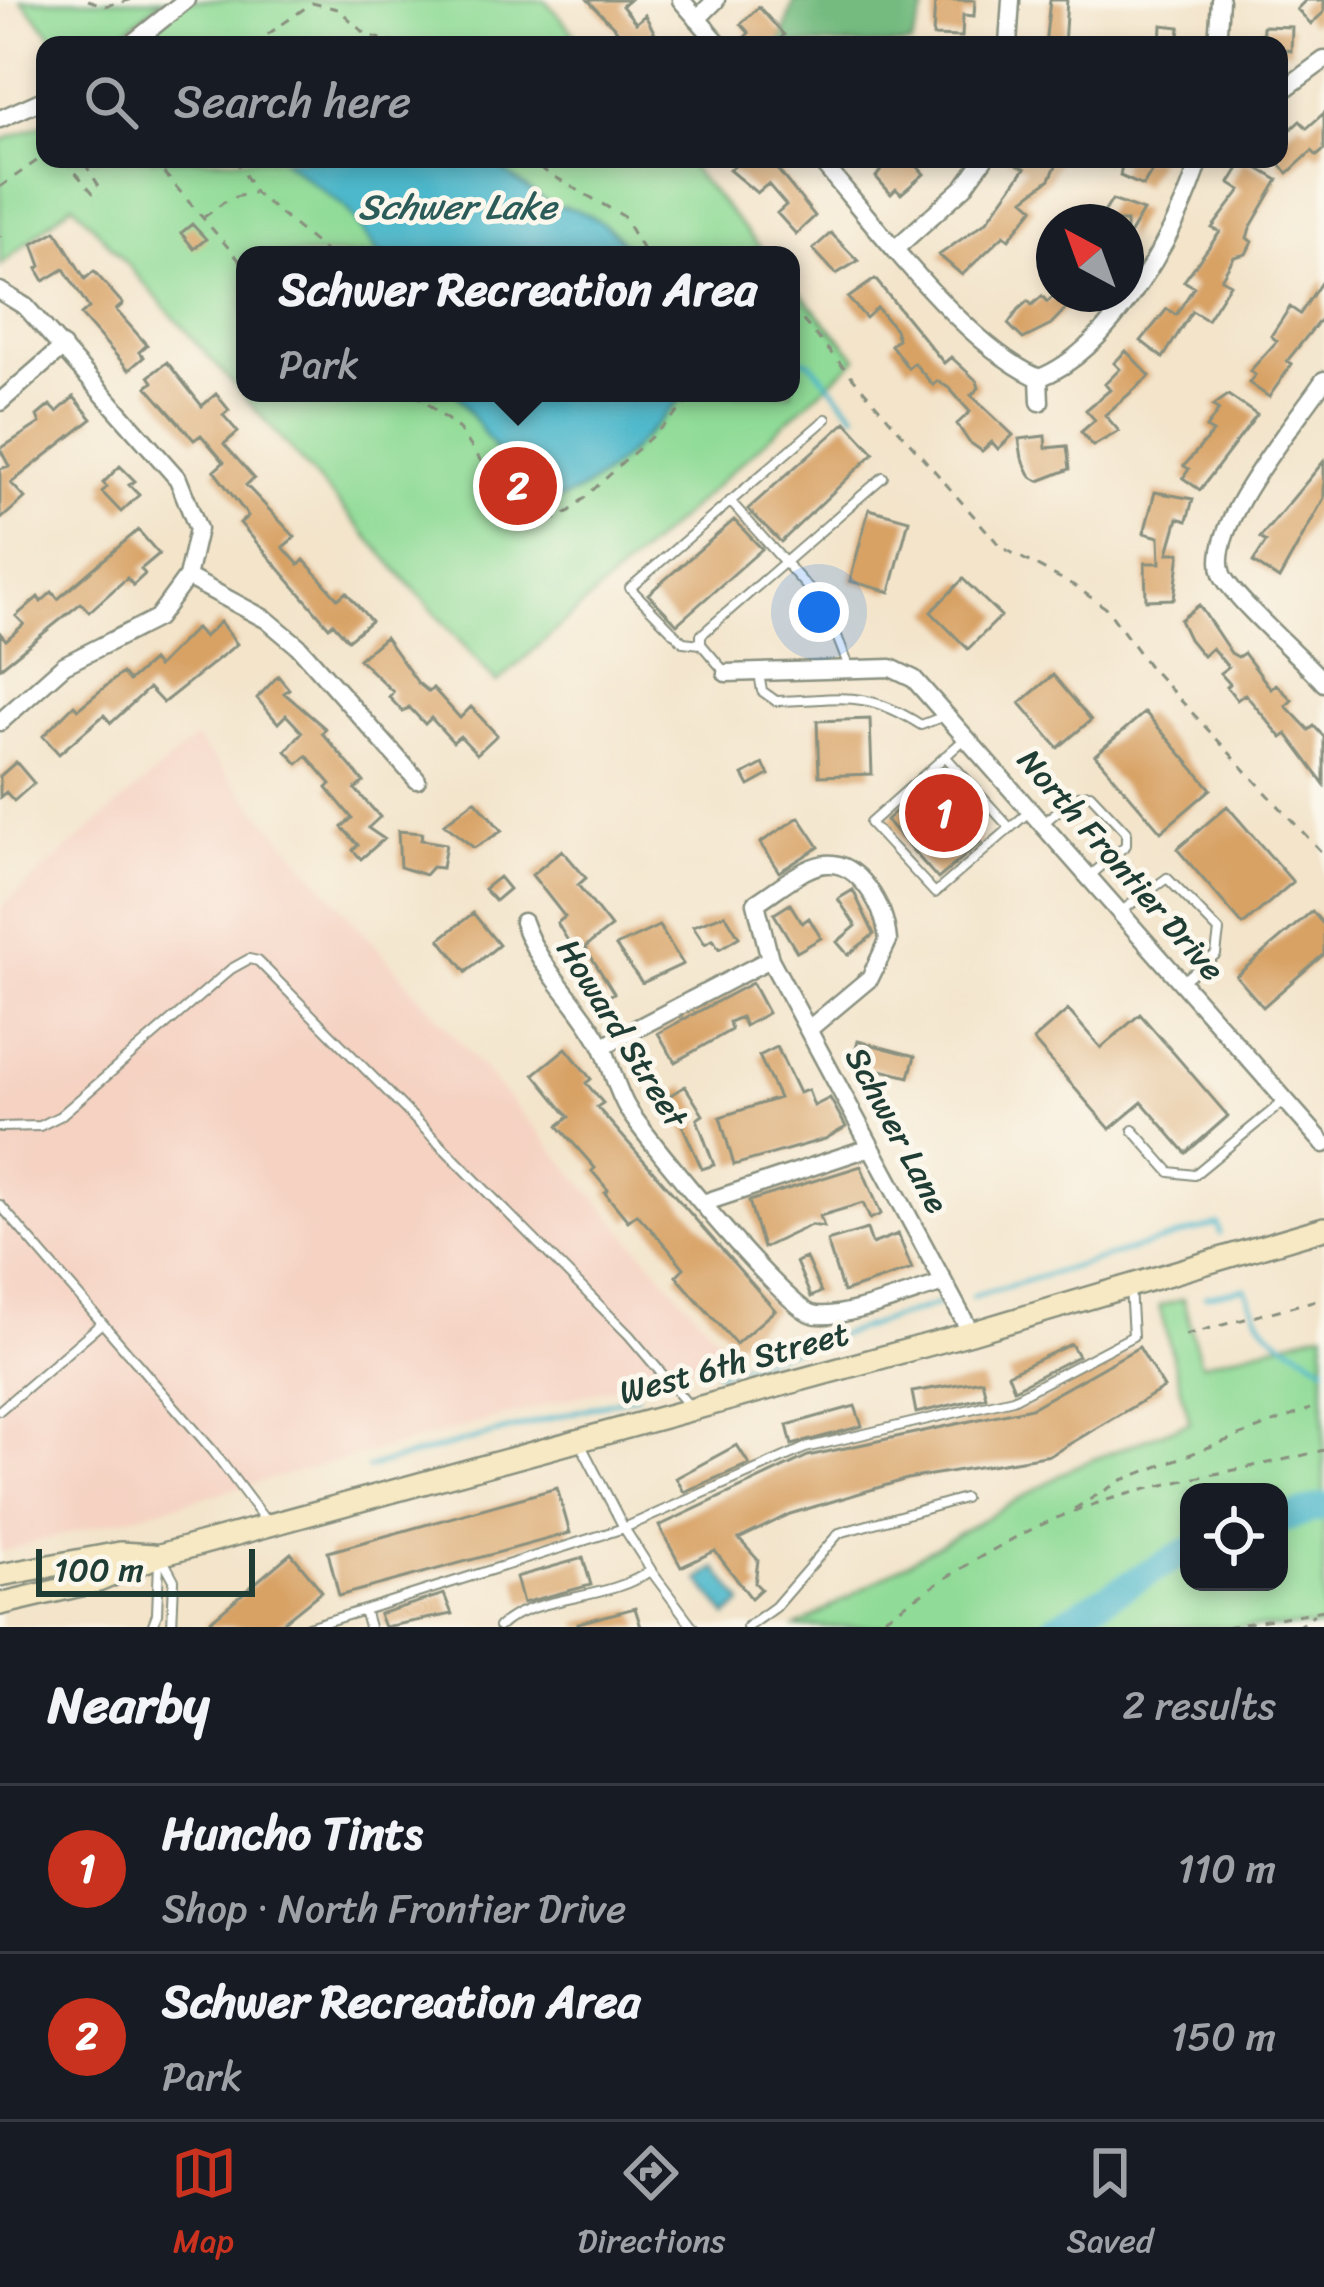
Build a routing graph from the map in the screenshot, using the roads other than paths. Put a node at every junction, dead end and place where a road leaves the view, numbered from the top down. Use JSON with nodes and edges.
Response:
{"nodes":[{"id":1,"x":186,"y":0,"type":"edge"},
{"id":2,"x":681,"y":0,"type":"edge"},
{"id":3,"x":716,"y":0,"type":"edge"},
{"id":4,"x":1010,"y":0,"type":"edge"},
{"id":5,"x":1220,"y":0,"type":"edge"},
{"id":6,"x":697,"y":19,"type":"junction"},
{"id":7,"x":141,"y":36,"type":"edge"},
{"id":8,"x":712,"y":36,"type":"edge"},
{"id":9,"x":1008,"y":36,"type":"edge"},
{"id":10,"x":1218,"y":36,"type":"edge"},
{"id":11,"x":1324,"y":60,"type":"edge"},
{"id":12,"x":1288,"y":86,"type":"edge"},
{"id":13,"x":36,"y":103,"type":"edge"},
{"id":14,"x":0,"y":119,"type":"edge"},
{"id":15,"x":827,"y":168,"type":"edge"},
{"id":16,"x":978,"y":168,"type":"edge"},
{"id":17,"x":1197,"y":168,"type":"edge"},
{"id":18,"x":896,"y":248,"type":"junction"},
{"id":19,"x":0,"y":291,"type":"edge"},
{"id":20,"x":63,"y":347,"type":"junction"},
{"id":21,"x":1039,"y":378,"type":"junction"},
{"id":22,"x":1324,"y":380,"type":"edge"},
{"id":23,"x":0,"y":402,"type":"edge"},
{"id":24,"x":1040,"y":402,"type":"dead end"},
{"id":25,"x":826,"y":419,"type":"dead end"},
{"id":26,"x":883,"y":477,"type":"dead end"},
{"id":27,"x":730,"y":502,"type":"junction"},
{"id":28,"x":785,"y":562,"type":"junction"},
{"id":29,"x":187,"y":577,"type":"junction"},
{"id":30,"x":701,"y":644,"type":"junction"},
{"id":31,"x":849,"y":668,"type":"junction"},
{"id":32,"x":726,"y":673,"type":"joint"},
{"id":33,"x":759,"y":674,"type":"junction"},
{"id":34,"x":1324,"y":683,"type":"edge"},
{"id":35,"x":949,"y":714,"type":"junction"},
{"id":36,"x":0,"y":722,"type":"edge"},
{"id":37,"x":968,"y":736,"type":"junction"},
{"id":38,"x":945,"y":756,"type":"junction"},
{"id":39,"x":417,"y":780,"type":"dead end"},
{"id":40,"x":1039,"y":815,"type":"junction"},
{"id":41,"x":1010,"y":828,"type":"junction"},
{"id":42,"x":1091,"y":875,"type":"junction"},
{"id":43,"x":1123,"y":910,"type":"junction"},
{"id":44,"x":523,"y":922,"type":"dead end"},
{"id":45,"x":770,"y":959,"type":"junction"},
{"id":46,"x":1183,"y":981,"type":"junction"},
{"id":47,"x":809,"y":1029,"type":"junction"},
{"id":48,"x":603,"y":1046,"type":"junction"},
{"id":49,"x":1286,"y":1100,"type":"junction"},
{"id":50,"x":0,"y":1127,"type":"edge"},
{"id":51,"x":1133,"y":1130,"type":"dead end"},
{"id":52,"x":1324,"y":1144,"type":"edge"},
{"id":53,"x":871,"y":1147,"type":"junction"},
{"id":54,"x":706,"y":1202,"type":"junction"},
{"id":55,"x":0,"y":1205,"type":"edge"},
{"id":56,"x":1324,"y":1228,"type":"edge"},
{"id":57,"x":944,"y":1283,"type":"junction"},
{"id":58,"x":1130,"y":1287,"type":"junction"},
{"id":59,"x":102,"y":1322,"type":"junction"},
{"id":60,"x":971,"y":1333,"type":"junction"},
{"id":61,"x":692,"y":1409,"type":"junction"},
{"id":62,"x":0,"y":1410,"type":"edge"},
{"id":63,"x":579,"y":1439,"type":"junction"},
{"id":64,"x":964,"y":1498,"type":"dead end"},
{"id":65,"x":268,"y":1525,"type":"junction"},
{"id":66,"x":624,"y":1528,"type":"junction"},
{"id":67,"x":160,"y":1555,"type":"junction"},
{"id":68,"x":651,"y":1570,"type":"junction"},
{"id":69,"x":0,"y":1575,"type":"edge"},
{"id":70,"x":0,"y":1604,"type":"edge"},
{"id":71,"x":364,"y":1610,"type":"junction"},
{"id":72,"x":152,"y":1627,"type":"edge"},
{"id":73,"x":172,"y":1627,"type":"edge"},
{"id":74,"x":308,"y":1627,"type":"edge"},
{"id":75,"x":368,"y":1627,"type":"edge"},
{"id":76,"x":499,"y":1627,"type":"edge"},
{"id":77,"x":693,"y":1627,"type":"edge"},
{"id":78,"x":747,"y":1627,"type":"edge"}],
"edges":[{"from":1,"to":7,"type":"street"},
{"from":2,"to":6,"type":"street"},
{"from":3,"to":6,"type":"street"},
{"from":4,"to":9,"type":"street"},
{"from":5,"to":10,"type":"street"},
{"from":6,"to":8,"type":"street"},
{"from":11,"to":12,"type":"street"},
{"from":13,"to":14,"type":"street"},
{"from":15,"to":18,"type":"street"},
{"from":16,"to":18,"type":"street"},
{"from":17,"to":21,"type":"street"},
{"from":18,"to":21,"type":"street"},
{"from":19,"to":20,"type":"street"},
{"from":20,"to":23,"type":"street"},
{"from":20,"to":29,"type":"street"},
{"from":21,"to":24,"type":"street"},
{"from":22,"to":34,"type":"street"},
{"from":25,"to":27,"type":"lane"},
{"from":26,"to":28,"type":"lane"},
{"from":27,"to":28,"type":"lane"},
{"from":27,"to":30,"type":"lane"},
{"from":28,"to":30,"type":"lane"},
{"from":28,"to":31,"type":"lane"},
{"from":29,"to":36,"type":"street"},
{"from":29,"to":39,"type":"street"},
{"from":30,"to":32,"type":"lane"},
{"from":31,"to":33,"type":"street","name":"North Frontier Drive"},
{"from":31,"to":35,"type":"street","name":"North Frontier Drive"},
{"from":32,"to":33,"type":"street","name":"North Frontier Drive"},
{"from":33,"to":35,"type":"lane"},
{"from":35,"to":37,"type":"street","name":"North Frontier Drive"},
{"from":37,"to":38,"type":"lane"},
{"from":37,"to":40,"type":"street","name":"North Frontier Drive"},
{"from":38,"to":41,"type":"lane"},
{"from":38,"to":41,"type":"lane"},
{"from":40,"to":41,"type":"lane"},
{"from":40,"to":42,"type":"street","name":"North Frontier Drive"},
{"from":40,"to":42,"type":"lane"},
{"from":42,"to":43,"type":"street","name":"North Frontier Drive"},
{"from":43,"to":46,"type":"street","name":"North Frontier Drive"},
{"from":43,"to":46,"type":"lane"},
{"from":44,"to":48,"type":"street","name":"Howard Street"},
{"from":45,"to":47,"type":"street"},
{"from":45,"to":47,"type":"street","name":"Schwer Lane"},
{"from":45,"to":48,"type":"street"},
{"from":46,"to":49,"type":"street","name":"North Frontier Drive"},
{"from":47,"to":53,"type":"street","name":"Schwer Lane"},
{"from":48,"to":54,"type":"street","name":"Howard Street"},
{"from":49,"to":51,"type":"lane"},
{"from":49,"to":52,"type":"street","name":"North Frontier Drive"},
{"from":50,"to":61,"type":"lane"},
{"from":53,"to":54,"type":"street"},
{"from":53,"to":57,"type":"street","name":"Schwer Lane"},
{"from":54,"to":57,"type":"street","name":"Howard Street"},
{"from":55,"to":59,"type":"lane"},
{"from":56,"to":58,"type":"main road","name":"West 6th Street"},
{"from":57,"to":60,"type":"street","name":"Schwer Lane"},
{"from":58,"to":60,"type":"main road","name":"West 6th Street"},
{"from":58,"to":66,"type":"lane"},
{"from":59,"to":62,"type":"lane"},
{"from":59,"to":65,"type":"lane"},
{"from":60,"to":61,"type":"main road","name":"West 6th Street"},
{"from":61,"to":63,"type":"main road","name":"West 6th Street"},
{"from":63,"to":65,"type":"main road","name":"West 6th Street"},
{"from":63,"to":66,"type":"lane"},
{"from":64,"to":78,"type":"lane"},
{"from":65,"to":67,"type":"main road","name":"West 6th Street"},
{"from":66,"to":68,"type":"lane"},
{"from":66,"to":71,"type":"lane"},
{"from":67,"to":69,"type":"main road","name":"West 6th Street"},
{"from":67,"to":70,"type":"main road","name":"West 6th Street"},
{"from":67,"to":72,"type":"lane"},
{"from":67,"to":73,"type":"lane"},
{"from":68,"to":76,"type":"lane"},
{"from":68,"to":77,"type":"lane"},
{"from":71,"to":74,"type":"lane"},
{"from":71,"to":75,"type":"lane"}]}
